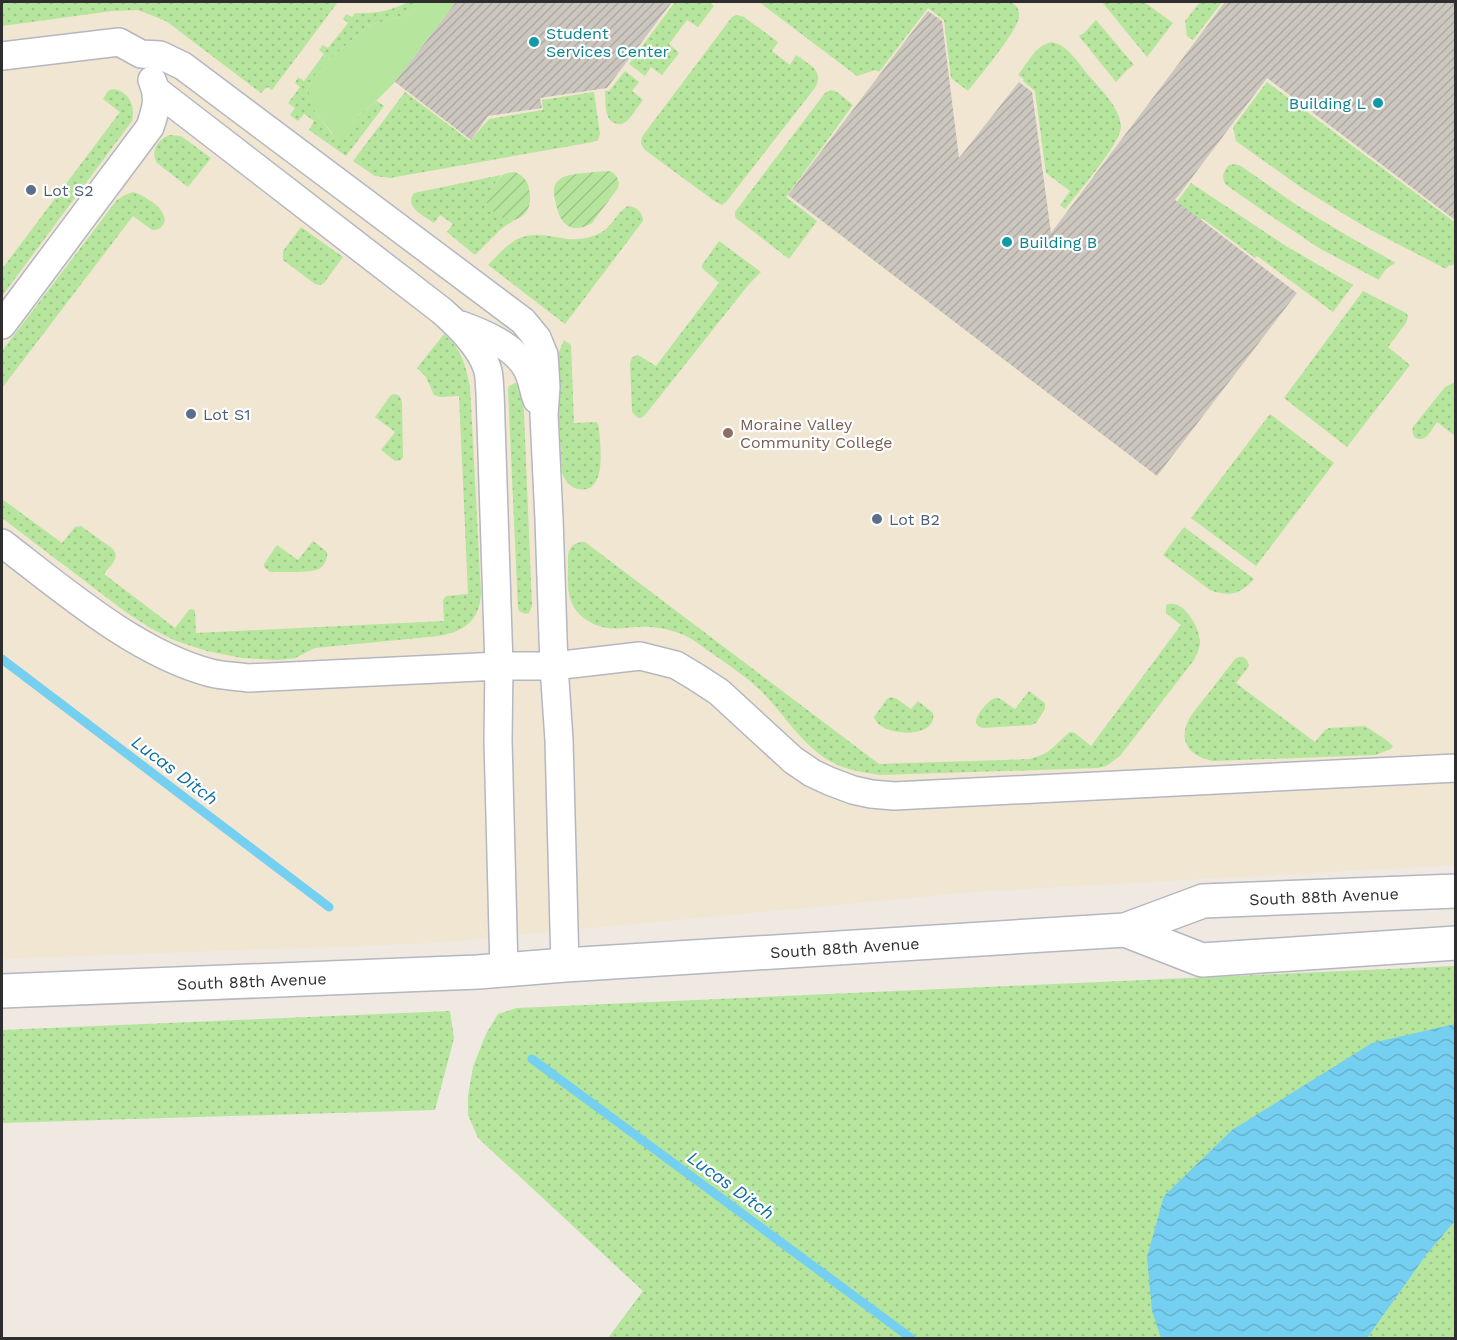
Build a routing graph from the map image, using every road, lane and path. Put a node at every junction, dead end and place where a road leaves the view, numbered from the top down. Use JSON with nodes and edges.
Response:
{"nodes":[{"id":1,"x":141,"y":54,"type":"junction"},
{"id":2,"x":2,"y":56,"type":"edge"},
{"id":3,"x":157,"y":91,"type":"junction"},
{"id":4,"x":457,"y":323,"type":"junction"},
{"id":5,"x":2,"y":326,"type":"edge"},
{"id":6,"x":544,"y":415,"type":"junction"},
{"id":7,"x":2,"y":543,"type":"edge"},
{"id":8,"x":499,"y":666,"type":"junction"},
{"id":9,"x":554,"y":666,"type":"junction"},
{"id":10,"x":1455,"y":768,"type":"edge"},
{"id":11,"x":1455,"y":891,"type":"edge"},
{"id":12,"x":1125,"y":930,"type":"junction"},
{"id":13,"x":1455,"y":944,"type":"edge"},
{"id":14,"x":565,"y":965,"type":"junction"},
{"id":15,"x":504,"y":969,"type":"junction"},
{"id":16,"x":2,"y":991,"type":"edge"}],
"edges":[{"from":1,"to":2,"type":"street"},
{"from":1,"to":3,"type":"street"},
{"from":1,"to":6,"type":"street"},
{"from":3,"to":4,"type":"street"},
{"from":3,"to":5,"type":"street"},
{"from":4,"to":6,"type":"street"},
{"from":4,"to":8,"type":"street"},
{"from":6,"to":9,"type":"street"},
{"from":7,"to":8,"type":"street"},
{"from":8,"to":9,"type":"street"},
{"from":8,"to":15,"type":"street"},
{"from":9,"to":10,"type":"street"},
{"from":9,"to":14,"type":"street"},
{"from":11,"to":12,"type":"street","name":"South 88th Avenue"},
{"from":12,"to":13,"type":"street","name":"South 88th Avenue"},
{"from":12,"to":14,"type":"street","name":"South 88th Avenue"},
{"from":14,"to":15,"type":"street","name":"South 88th Avenue"},
{"from":15,"to":16,"type":"street","name":"South 88th Avenue"}]}
